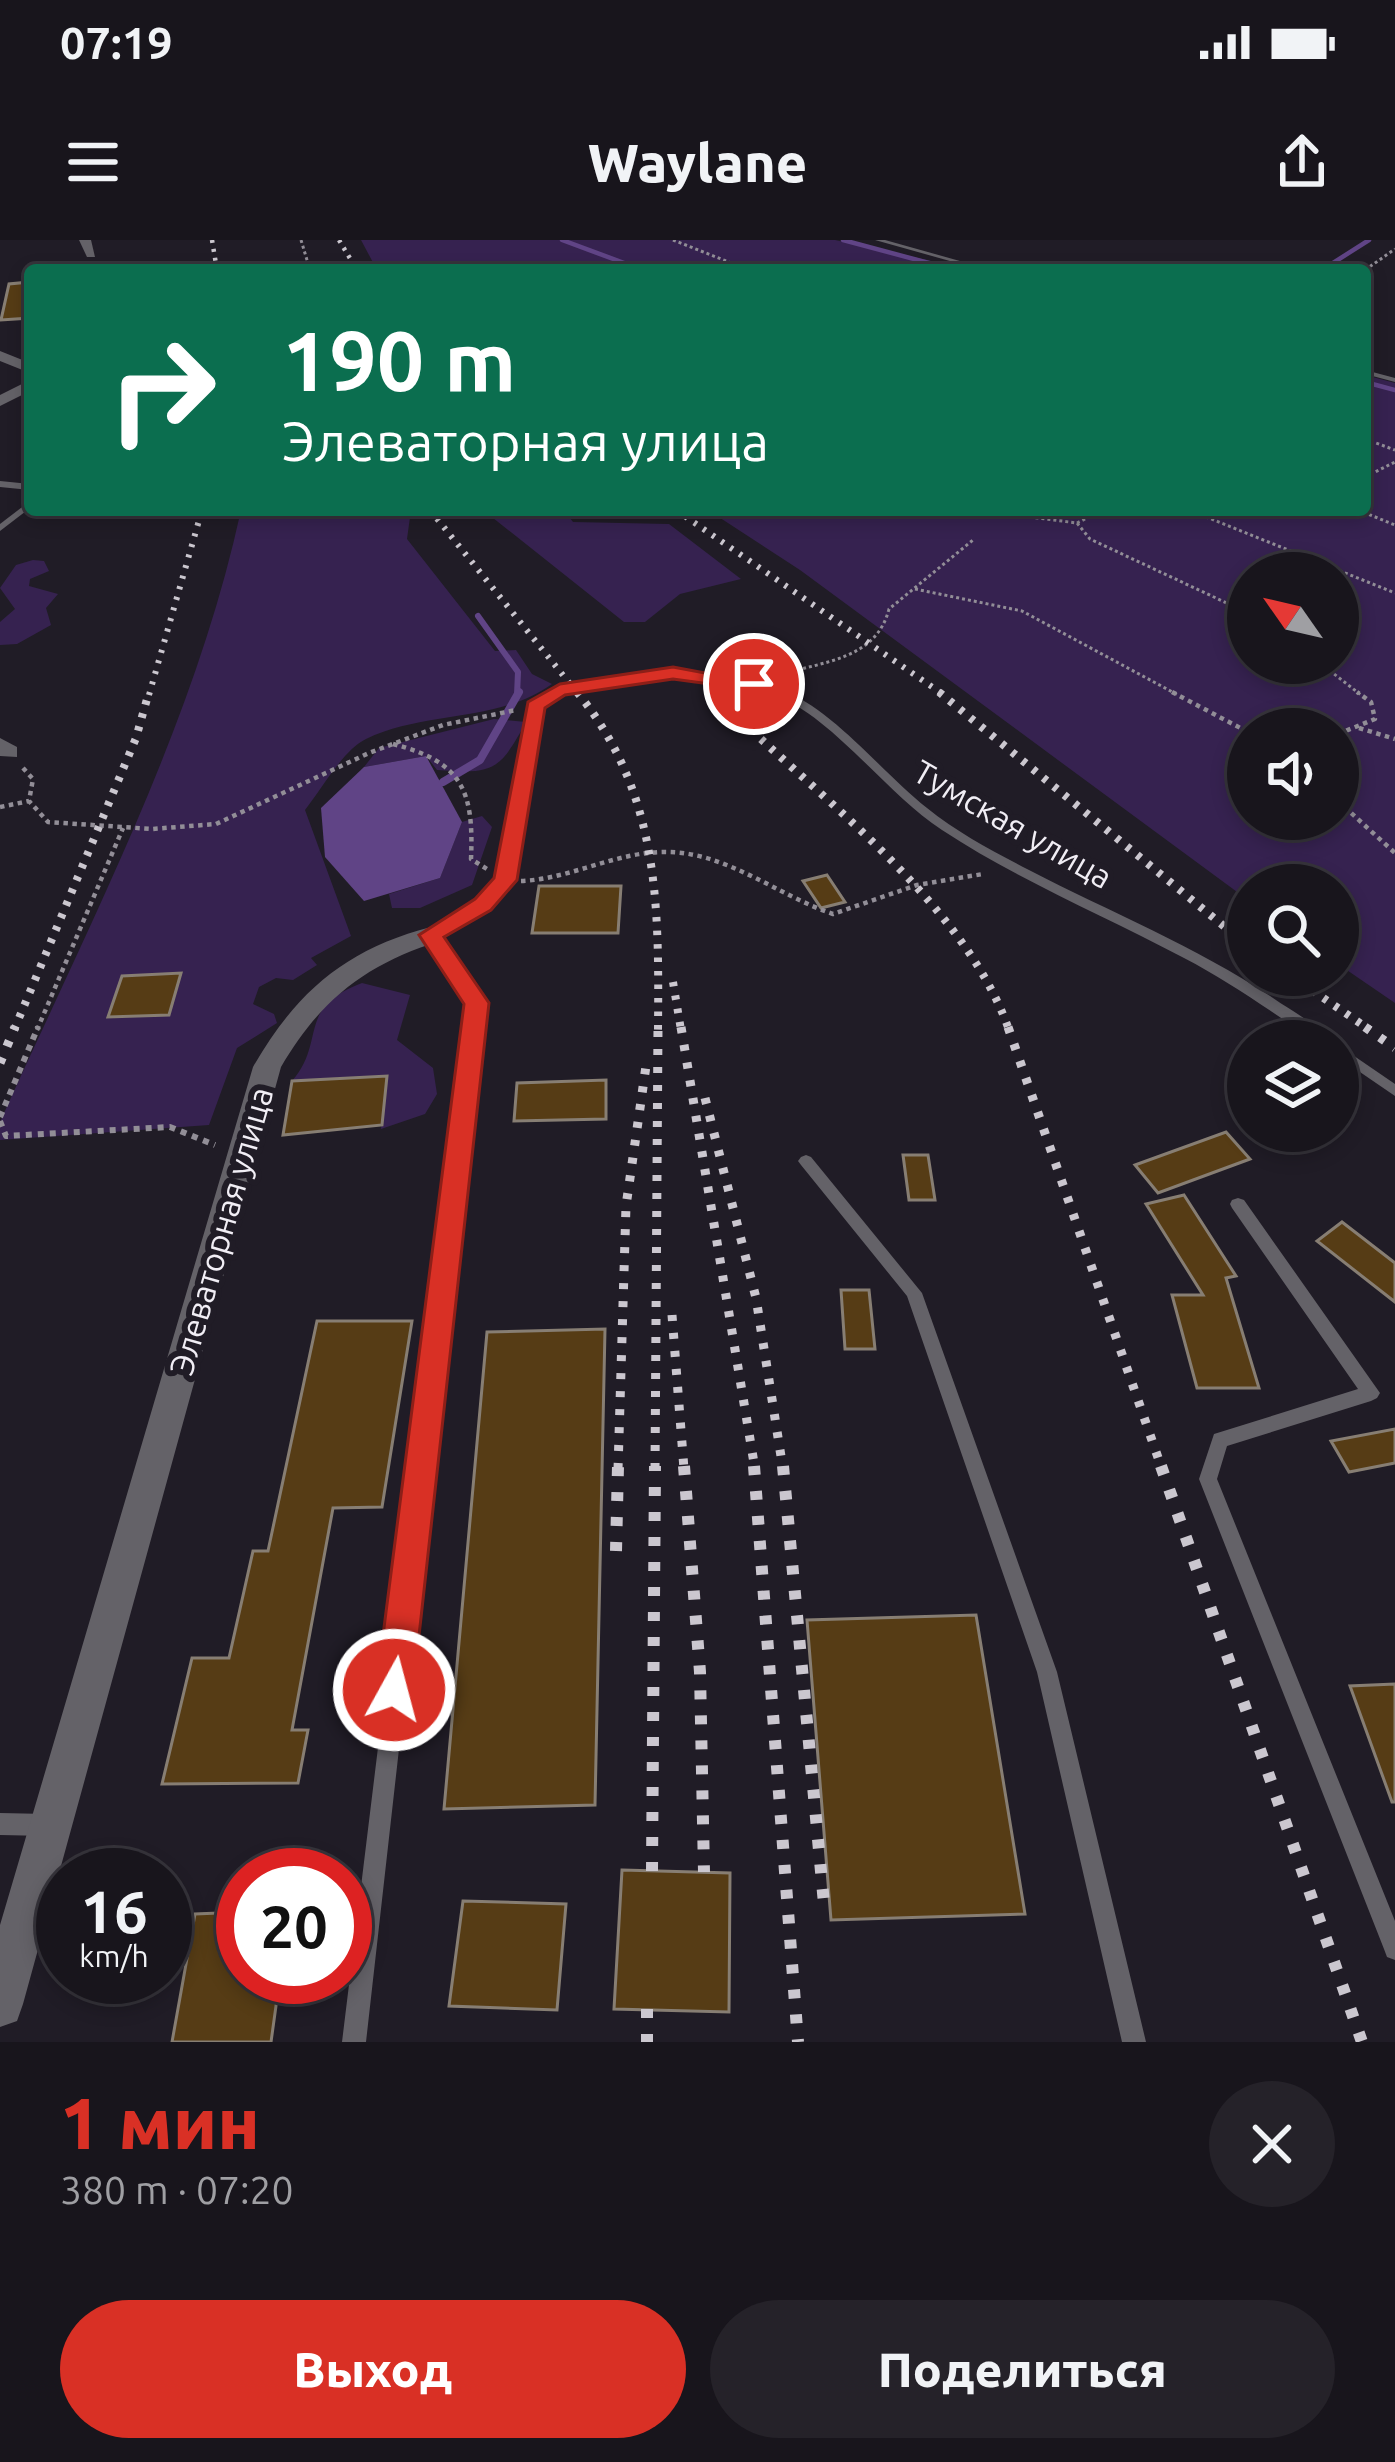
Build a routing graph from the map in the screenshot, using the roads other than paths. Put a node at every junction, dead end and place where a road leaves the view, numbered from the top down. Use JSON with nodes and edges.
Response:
{"nodes":[{"id":1,"x":878,"y":240,"type":"edge"},
{"id":2,"x":967,"y":264,"type":"edge"},
{"id":3,"x":24,"y":509,"type":"edge"},
{"id":4,"x":0,"y":528,"type":"edge"},
{"id":5,"x":505,"y":880,"type":"joint"},
{"id":6,"x":431,"y":935,"type":"junction"},
{"id":7,"x":1294,"y":1020,"type":"edge"},
{"id":8,"x":1359,"y":1065,"type":"edge"},
{"id":9,"x":1395,"y":1091,"type":"edge"},
{"id":10,"x":806,"y":1161,"type":"dead end"},
{"id":11,"x":1238,"y":1204,"type":"dead end"},
{"id":12,"x":0,"y":1824,"type":"edge"},
{"id":13,"x":47,"y":1825,"type":"junction"},
{"id":14,"x":1390,"y":1923,"type":"edge"},
{"id":15,"x":1395,"y":1949,"type":"edge"},
{"id":16,"x":1,"y":1998,"type":"edge"},
{"id":17,"x":354,"y":2042,"type":"edge"},
{"id":18,"x":1134,"y":2042,"type":"edge"}],
"edges":[{"from":1,"to":2,"type":"lane"},
{"from":3,"to":4,"type":"lane"},
{"from":5,"to":6,"type":"lane","name":"Элеваторная улица"},
{"from":5,"to":7,"type":"lane","name":"Тумская улица"},
{"from":6,"to":13,"type":"street","name":"Элеваторная улица"},
{"from":6,"to":17,"type":"lane"},
{"from":8,"to":9,"type":"lane"},
{"from":10,"to":18,"type":"lane"},
{"from":11,"to":14,"type":"lane"},
{"from":12,"to":13,"type":"lane"},
{"from":13,"to":16,"type":"street","name":"Элеваторная улица"},
{"from":14,"to":15,"type":"lane"}]}
